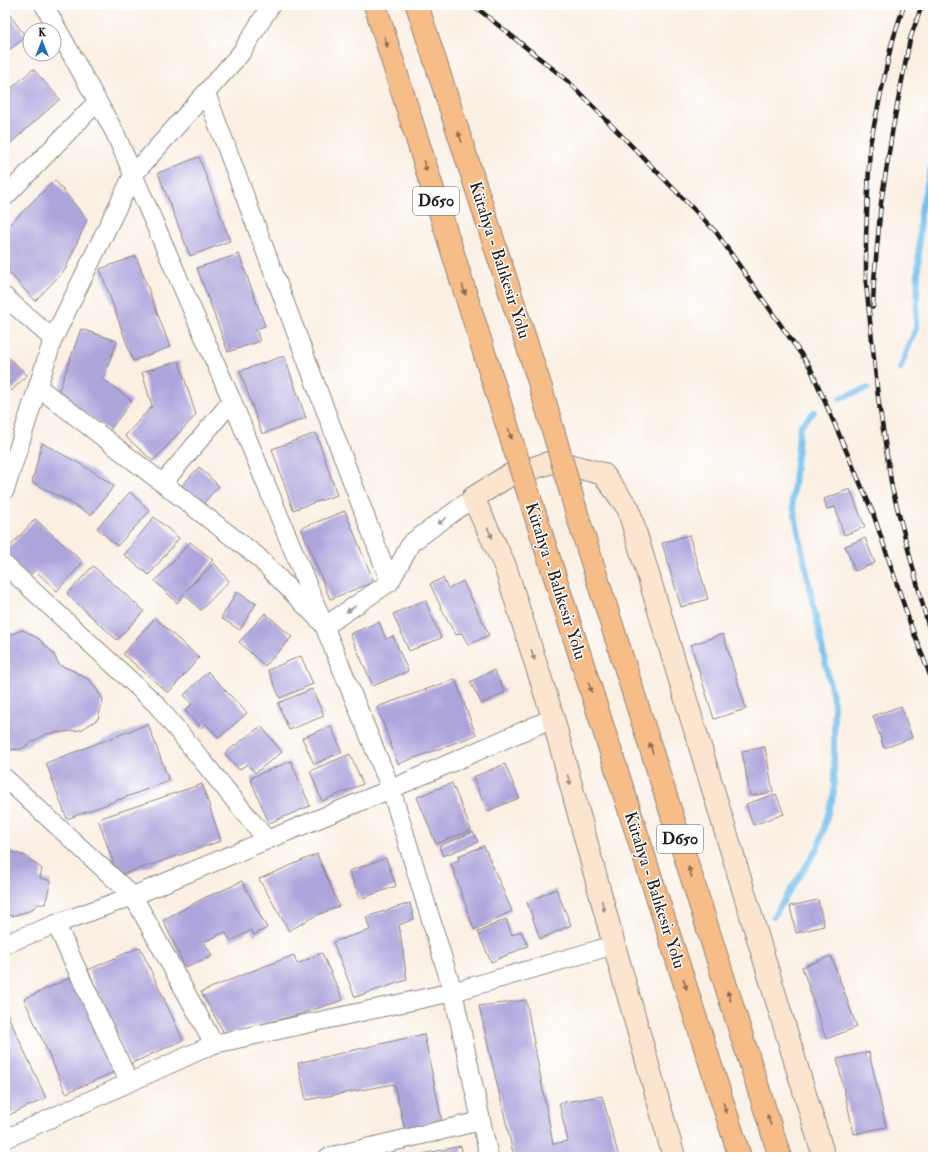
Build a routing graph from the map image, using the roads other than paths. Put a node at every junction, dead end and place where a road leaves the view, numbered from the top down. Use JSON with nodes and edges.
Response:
{"nodes":[{"id":1,"x":44,"y":5,"type":"edge"},
{"id":2,"x":271,"y":5,"type":"edge"},
{"id":3,"x":374,"y":5,"type":"edge"},
{"id":4,"x":417,"y":5,"type":"edge"},
{"id":5,"x":206,"y":93,"type":"junction"},
{"id":6,"x":97,"y":102,"type":"junction"},
{"id":7,"x":133,"y":175,"type":"junction"},
{"id":8,"x":5,"y":197,"type":"edge"},
{"id":9,"x":5,"y":297,"type":"edge"},
{"id":10,"x":53,"y":339,"type":"junction"},
{"id":11,"x":38,"y":387,"type":"junction"},
{"id":12,"x":232,"y":400,"type":"junction"},
{"id":13,"x":163,"y":483,"type":"junction"},
{"id":14,"x":5,"y":490,"type":"edge"},
{"id":15,"x":473,"y":498,"type":"junction"},
{"id":16,"x":5,"y":565,"type":"edge"},
{"id":17,"x":390,"y":582,"type":"junction"},
{"id":18,"x":325,"y":626,"type":"junction"},
{"id":19,"x":553,"y":718,"type":"junction"},
{"id":20,"x":5,"y":778,"type":"edge"},
{"id":21,"x":392,"y":789,"type":"junction"},
{"id":22,"x":267,"y":840,"type":"junction"},
{"id":23,"x":134,"y":896,"type":"junction"},
{"id":24,"x":56,"y":924,"type":"junction"},
{"id":25,"x":5,"y":944,"type":"edge"},
{"id":26,"x":614,"y":945,"type":"junction"},
{"id":27,"x":453,"y":992,"type":"junction"},
{"id":28,"x":214,"y":1044,"type":"junction"},
{"id":29,"x":129,"y":1082,"type":"junction"},
{"id":30,"x":481,"y":1121,"type":"junction"},
{"id":31,"x":5,"y":1138,"type":"edge"},
{"id":32,"x":337,"y":1156,"type":"edge"},
{"id":33,"x":489,"y":1157,"type":"edge"},
{"id":34,"x":674,"y":1157,"type":"edge"},
{"id":35,"x":740,"y":1157,"type":"edge"},
{"id":36,"x":780,"y":1157,"type":"edge"},
{"id":37,"x":824,"y":1157,"type":"edge"}],
"edges":[{"from":1,"to":6,"type":"street"},
{"from":2,"to":5,"type":"street"},
{"from":3,"to":35,"type":"highway","name":"Kütahya - Balıkesir Yolu","number":"D650","one_way":true,"bridge":true},
{"from":36,"to":4,"type":"highway","name":"Kütahya - Balıkesir Yolu","number":"D650","one_way":true,"bridge":true},
{"from":5,"to":7,"type":"street"},
{"from":5,"to":17,"type":"street"},
{"from":6,"to":7,"type":"street"},
{"from":6,"to":8,"type":"street"},
{"from":7,"to":10,"type":"street"},
{"from":7,"to":12,"type":"street"},
{"from":9,"to":10,"type":"street"},
{"from":10,"to":11,"type":"street"},
{"from":11,"to":13,"type":"street"},
{"from":11,"to":14,"type":"street"},
{"from":12,"to":13,"type":"street"},
{"from":12,"to":18,"type":"street"},
{"from":13,"to":18,"type":"street"},
{"from":15,"to":17,"type":"street","one_way":true},
{"from":15,"to":19,"type":"main road","one_way":true},
{"from":15,"to":37,"type":"main road"},
{"from":16,"to":22,"type":"street"},
{"from":17,"to":18,"type":"street","one_way":true},
{"from":18,"to":21,"type":"street"},
{"from":19,"to":21,"type":"street"},
{"from":19,"to":26,"type":"main road","one_way":true},
{"from":20,"to":23,"type":"street"},
{"from":21,"to":22,"type":"street"},
{"from":21,"to":27,"type":"street"},
{"from":22,"to":23,"type":"street"},
{"from":23,"to":24,"type":"street"},
{"from":23,"to":28,"type":"street"},
{"from":24,"to":25,"type":"street"},
{"from":24,"to":29,"type":"street"},
{"from":26,"to":27,"type":"street"},
{"from":26,"to":34,"type":"main road"},
{"from":27,"to":28,"type":"street"},
{"from":27,"to":30,"type":"street"},
{"from":28,"to":29,"type":"street"},
{"from":29,"to":31,"type":"street"},
{"from":30,"to":32,"type":"street"},
{"from":30,"to":33,"type":"street"}]}
